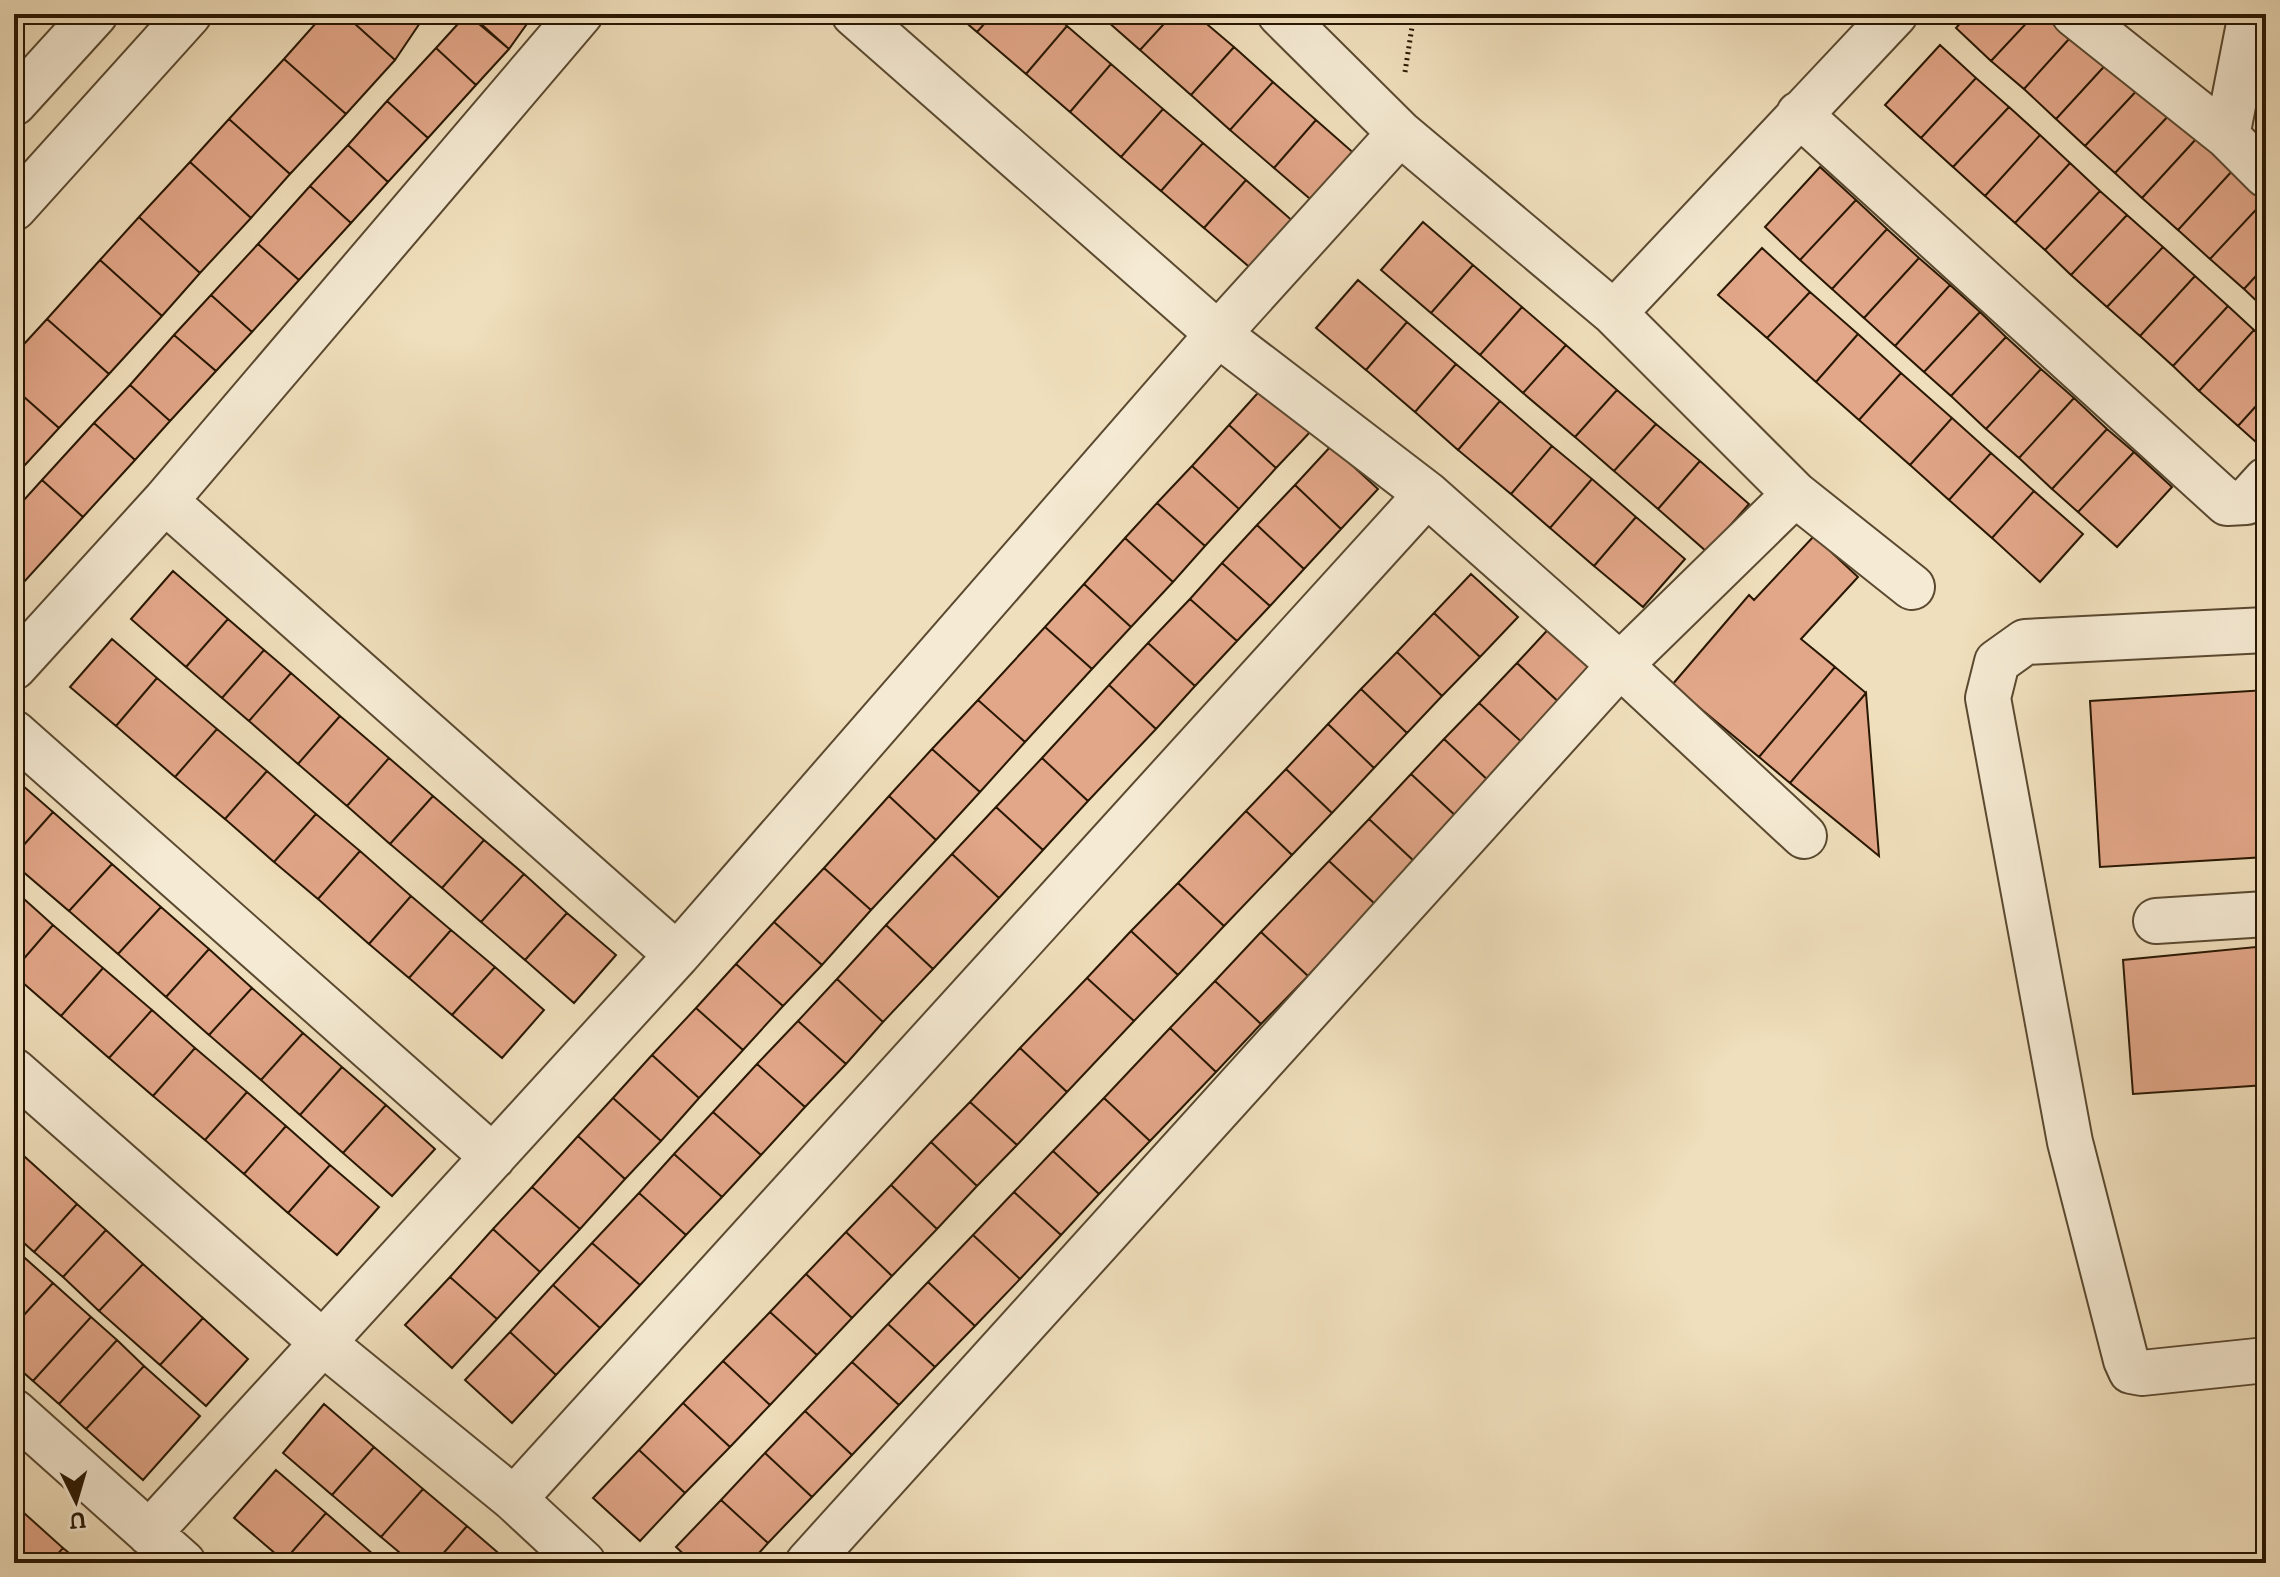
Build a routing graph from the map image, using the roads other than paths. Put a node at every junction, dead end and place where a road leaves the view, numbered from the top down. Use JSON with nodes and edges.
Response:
{"nodes":[{"id":1,"x":95,"y":14,"type":"edge"},
{"id":2,"x":189,"y":14,"type":"edge"},
{"id":3,"x":580,"y":14,"type":"edge"},
{"id":4,"x":854,"y":14,"type":"edge"},
{"id":5,"x":1280,"y":14,"type":"edge"},
{"id":6,"x":1895,"y":14,"type":"edge"},
{"id":7,"x":2074,"y":14,"type":"edge"},
{"id":8,"x":2251,"y":14,"type":"edge"},
{"id":9,"x":14,"y":103,"type":"edge"},
{"id":10,"x":1799,"y":114,"type":"junction"},
{"id":11,"x":1400,"y":133,"type":"junction"},
{"id":12,"x":2227,"y":136,"type":"junction"},
{"id":13,"x":2266,"y":175,"type":"edge"},
{"id":14,"x":14,"y":208,"type":"edge"},
{"id":15,"x":1614,"y":313,"type":"junction"},
{"id":16,"x":1218,"y":334,"type":"junction"},
{"id":17,"x":2266,"y":480,"type":"edge"},
{"id":18,"x":1427,"y":494,"type":"junction"},
{"id":19,"x":1795,"y":494,"type":"junction"},
{"id":20,"x":165,"y":501,"type":"junction"},
{"id":21,"x":1912,"y":587,"type":"dead end"},
{"id":22,"x":2266,"y":630,"type":"edge"},
{"id":23,"x":1620,"y":665,"type":"junction"},
{"id":24,"x":14,"y":667,"type":"edge"},
{"id":25,"x":14,"y":733,"type":"edge"},
{"id":26,"x":1804,"y":836,"type":"dead end"},
{"id":27,"x":2266,"y":914,"type":"edge"},
{"id":28,"x":2156,"y":921,"type":"dead end"},
{"id":29,"x":677,"y":955,"type":"junction"},
{"id":30,"x":14,"y":1071,"type":"edge"},
{"id":31,"x":493,"y":1157,"type":"junction"},
{"id":32,"x":323,"y":1343,"type":"junction"},
{"id":33,"x":2266,"y":1360,"type":"edge"},
{"id":34,"x":14,"y":1412,"type":"edge"},
{"id":35,"x":514,"y":1499,"type":"junction"},
{"id":36,"x":149,"y":1533,"type":"junction"},
{"id":37,"x":183,"y":1563,"type":"edge"},
{"id":38,"x":583,"y":1563,"type":"edge"},
{"id":39,"x":808,"y":1563,"type":"edge"}],
"edges":[{"from":1,"to":9,"type":"street"},
{"from":2,"to":14,"type":"street"},
{"from":3,"to":20,"type":"street"},
{"from":4,"to":16,"type":"street"},
{"from":5,"to":11,"type":"street"},
{"from":6,"to":10,"type":"street"},
{"from":7,"to":12,"type":"street"},
{"from":8,"to":12,"type":"street"},
{"from":10,"to":15,"type":"street"},
{"from":10,"to":17,"type":"street"},
{"from":11,"to":15,"type":"street"},
{"from":11,"to":16,"type":"street"},
{"from":12,"to":13,"type":"street"},
{"from":15,"to":19,"type":"street"},
{"from":16,"to":18,"type":"street"},
{"from":16,"to":29,"type":"street"},
{"from":18,"to":23,"type":"street"},
{"from":18,"to":35,"type":"street"},
{"from":19,"to":21,"type":"street"},
{"from":19,"to":23,"type":"street"},
{"from":20,"to":24,"type":"street"},
{"from":20,"to":29,"type":"street"},
{"from":22,"to":33,"type":"street"},
{"from":23,"to":26,"type":"street"},
{"from":23,"to":39,"type":"street"},
{"from":25,"to":31,"type":"street"},
{"from":27,"to":28,"type":"street"},
{"from":29,"to":31,"type":"street"},
{"from":30,"to":32,"type":"street"},
{"from":31,"to":32,"type":"street"},
{"from":32,"to":35,"type":"street"},
{"from":32,"to":36,"type":"street"},
{"from":34,"to":36,"type":"street"},
{"from":35,"to":38,"type":"street"},
{"from":36,"to":37,"type":"street"}]}
